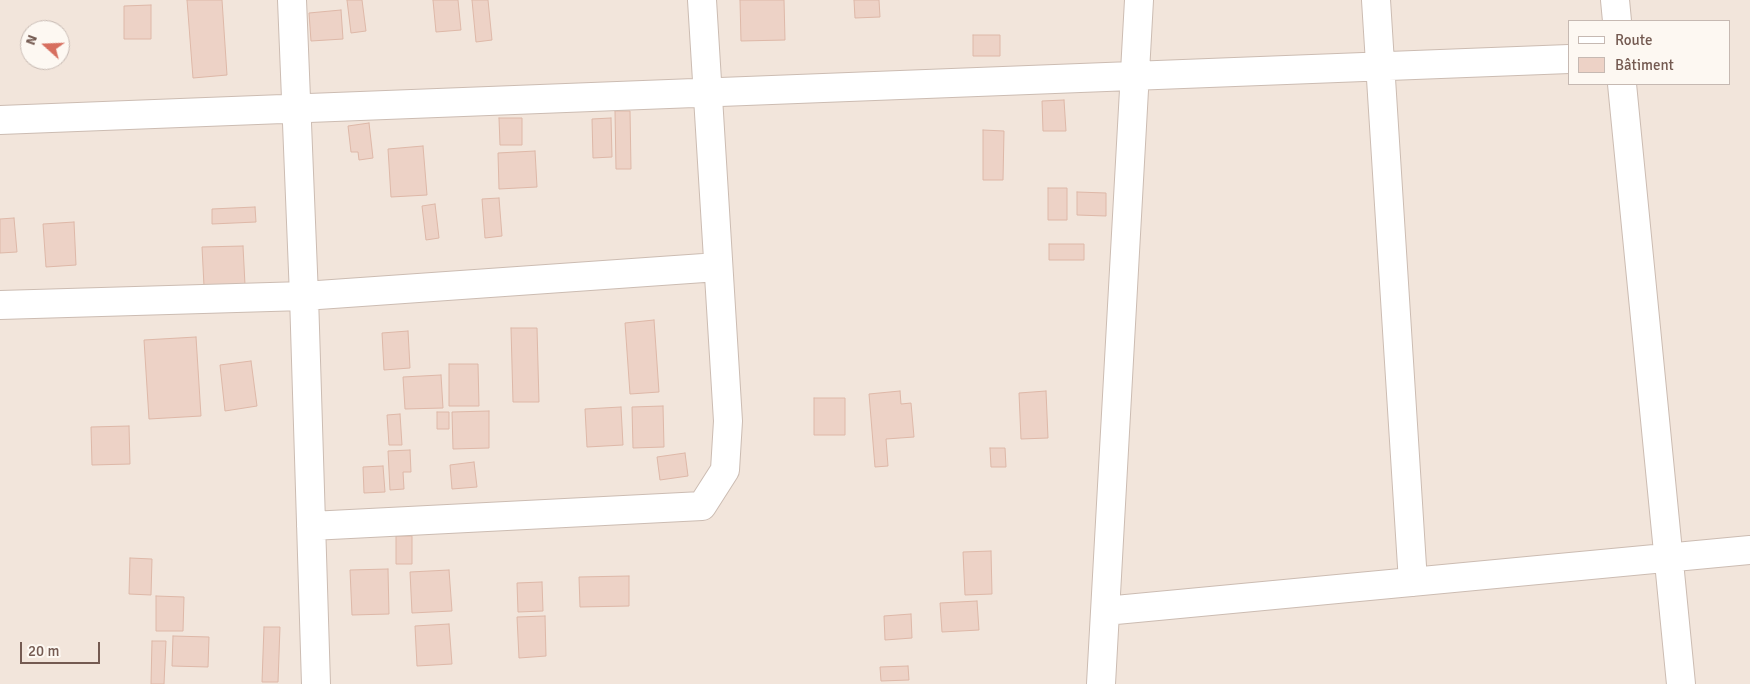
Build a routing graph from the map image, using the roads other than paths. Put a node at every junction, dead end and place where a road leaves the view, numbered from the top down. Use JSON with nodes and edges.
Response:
{"nodes":[{"id":1,"x":292,"y":0,"type":"edge"},
{"id":2,"x":702,"y":0,"type":"edge"},
{"id":3,"x":1139,"y":0,"type":"edge"},
{"id":4,"x":1376,"y":0,"type":"edge"},
{"id":5,"x":1615,"y":0,"type":"edge"},
{"id":6,"x":1616,"y":20,"type":"edge"},
{"id":7,"x":1568,"y":59,"type":"edge"},
{"id":8,"x":1380,"y":66,"type":"junction"},
{"id":9,"x":1136,"y":75,"type":"junction"},
{"id":10,"x":1622,"y":85,"type":"edge"},
{"id":11,"x":708,"y":92,"type":"junction"},
{"id":12,"x":296,"y":108,"type":"junction"},
{"id":13,"x":0,"y":120,"type":"edge"},
{"id":14,"x":718,"y":267,"type":"junction"},
{"id":15,"x":304,"y":296,"type":"junction"},
{"id":16,"x":0,"y":305,"type":"edge"},
{"id":17,"x":311,"y":526,"type":"junction"},
{"id":18,"x":1750,"y":550,"type":"edge"},
{"id":19,"x":1669,"y":558,"type":"junction"},
{"id":20,"x":1413,"y":582,"type":"junction"},
{"id":21,"x":1105,"y":611,"type":"junction"},
{"id":22,"x":316,"y":684,"type":"edge"},
{"id":23,"x":1101,"y":684,"type":"edge"},
{"id":24,"x":1681,"y":684,"type":"edge"}],
"edges":[{"from":1,"to":12,"type":"street"},
{"from":2,"to":11,"type":"street"},
{"from":3,"to":9,"type":"street"},
{"from":4,"to":8,"type":"street"},
{"from":5,"to":6,"type":"street"},
{"from":7,"to":8,"type":"street"},
{"from":8,"to":9,"type":"street"},
{"from":8,"to":20,"type":"street"},
{"from":9,"to":11,"type":"street"},
{"from":9,"to":21,"type":"street"},
{"from":10,"to":19,"type":"street"},
{"from":11,"to":12,"type":"street"},
{"from":11,"to":14,"type":"street"},
{"from":12,"to":13,"type":"street"},
{"from":12,"to":15,"type":"street"},
{"from":14,"to":15,"type":"street"},
{"from":14,"to":17,"type":"street"},
{"from":15,"to":16,"type":"street"},
{"from":15,"to":17,"type":"street"},
{"from":17,"to":22,"type":"street"},
{"from":18,"to":19,"type":"street"},
{"from":19,"to":20,"type":"street"},
{"from":19,"to":24,"type":"street"},
{"from":20,"to":21,"type":"street"},
{"from":21,"to":23,"type":"street"}]}
